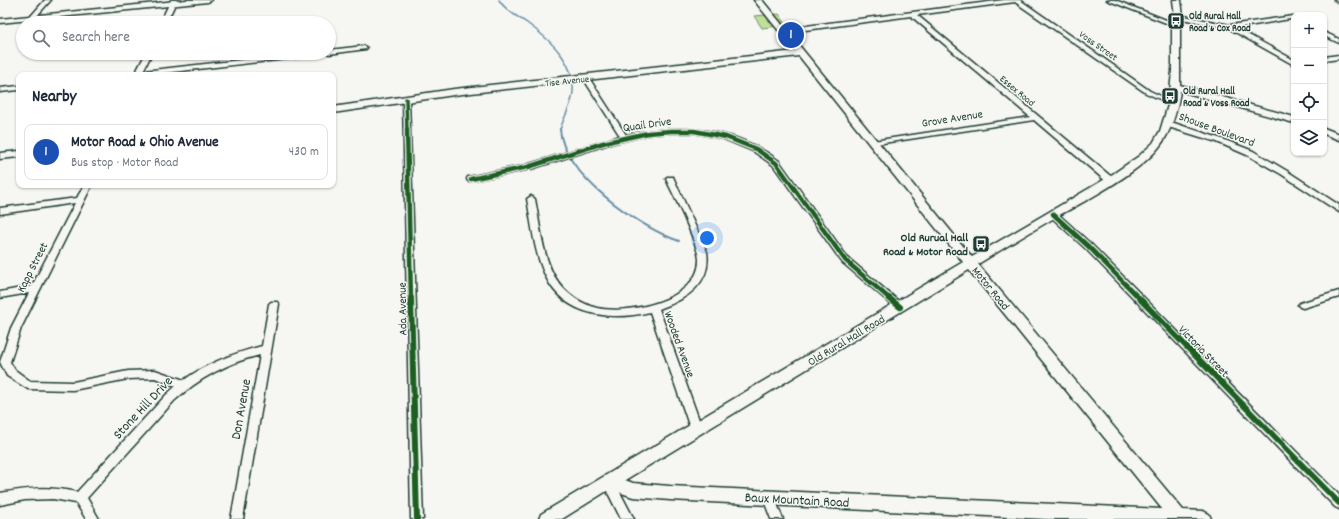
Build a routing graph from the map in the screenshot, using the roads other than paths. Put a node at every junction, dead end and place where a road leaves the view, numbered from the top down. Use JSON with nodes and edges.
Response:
{"nodes":[{"id":1,"x":48,"y":0,"type":"edge"},
{"id":2,"x":208,"y":0,"type":"edge"},
{"id":3,"x":758,"y":0,"type":"edge"},
{"id":4,"x":1016,"y":0,"type":"edge"},
{"id":5,"x":1110,"y":0,"type":"edge"},
{"id":6,"x":1177,"y":0,"type":"edge"},
{"id":7,"x":174,"y":2,"type":"edge"},
{"id":8,"x":912,"y":14,"type":"junction"},
{"id":9,"x":34,"y":16,"type":"edge"},
{"id":10,"x":42,"y":16,"type":"edge"},
{"id":11,"x":167,"y":16,"type":"edge"},
{"id":12,"x":1291,"y":18,"type":"edge"},
{"id":13,"x":16,"y":19,"type":"edge"},
{"id":14,"x":0,"y":21,"type":"edge"},
{"id":15,"x":1177,"y":21,"type":"junction"},
{"id":16,"x":1230,"y":27,"type":"junction"},
{"id":17,"x":783,"y":31,"type":"junction"},
{"id":18,"x":1327,"y":35,"type":"edge"},
{"id":19,"x":1339,"y":41,"type":"edge"},
{"id":20,"x":364,"y":48,"type":"dead end"},
{"id":21,"x":336,"y":51,"type":"edge"},
{"id":22,"x":800,"y":53,"type":"junction"},
{"id":23,"x":1339,"y":57,"type":"edge"},
{"id":24,"x":1327,"y":59,"type":"edge"},
{"id":25,"x":145,"y":60,"type":"edge"},
{"id":26,"x":260,"y":60,"type":"edge"},
{"id":27,"x":1291,"y":61,"type":"edge"},
{"id":28,"x":139,"y":72,"type":"edge"},
{"id":29,"x":155,"y":72,"type":"edge"},
{"id":30,"x":586,"y":78,"type":"junction"},
{"id":31,"x":1176,"y":87,"type":"junction"},
{"id":32,"x":16,"y":88,"type":"edge"},
{"id":33,"x":0,"y":90,"type":"edge"},
{"id":34,"x":406,"y":99,"type":"junction"},
{"id":35,"x":1173,"y":103,"type":"junction"},
{"id":36,"x":336,"y":110,"type":"edge"},
{"id":37,"x":1036,"y":118,"type":"junction"},
{"id":38,"x":1291,"y":119,"type":"edge"},
{"id":39,"x":1168,"y":124,"type":"junction"},
{"id":40,"x":1327,"y":132,"type":"edge"},
{"id":41,"x":624,"y":137,"type":"junction"},
{"id":42,"x":1339,"y":137,"type":"edge"},
{"id":43,"x":873,"y":143,"type":"junction"},
{"id":44,"x":16,"y":154,"type":"edge"},
{"id":45,"x":0,"y":156,"type":"edge"},
{"id":46,"x":471,"y":179,"type":"dead end"},
{"id":47,"x":670,"y":179,"type":"dead end"},
{"id":48,"x":1111,"y":181,"type":"junction"},
{"id":49,"x":87,"y":188,"type":"edge"},
{"id":50,"x":531,"y":199,"type":"dead end"},
{"id":51,"x":81,"y":200,"type":"junction"},
{"id":52,"x":1339,"y":209,"type":"edge"},
{"id":53,"x":0,"y":212,"type":"edge"},
{"id":54,"x":1053,"y":214,"type":"junction"},
{"id":55,"x":971,"y":264,"type":"junction"},
{"id":56,"x":35,"y":289,"type":"junction"},
{"id":57,"x":0,"y":294,"type":"edge"},
{"id":58,"x":1339,"y":294,"type":"edge"},
{"id":59,"x":274,"y":304,"type":"dead end"},
{"id":60,"x":1302,"y":305,"type":"dead end"},
{"id":61,"x":900,"y":307,"type":"junction"},
{"id":62,"x":654,"y":309,"type":"junction"},
{"id":63,"x":266,"y":349,"type":"junction"},
{"id":64,"x":2,"y":363,"type":"edge"},
{"id":65,"x":184,"y":384,"type":"junction"},
{"id":66,"x":696,"y":428,"type":"junction"},
{"id":67,"x":608,"y":481,"type":"junction"},
{"id":68,"x":78,"y":498,"type":"junction"},
{"id":69,"x":769,"y":498,"type":"junction"},
{"id":70,"x":0,"y":499,"type":"edge"},
{"id":71,"x":1338,"y":502,"type":"edge"},
{"id":72,"x":993,"y":514,"type":"edge"},
{"id":73,"x":1180,"y":518,"type":"edge"},
{"id":74,"x":92,"y":519,"type":"edge"},
{"id":75,"x":237,"y":519,"type":"edge"},
{"id":76,"x":417,"y":519,"type":"edge"},
{"id":77,"x":547,"y":519,"type":"edge"},
{"id":78,"x":628,"y":519,"type":"edge"},
{"id":79,"x":777,"y":519,"type":"edge"},
{"id":80,"x":1203,"y":519,"type":"edge"}],
"edges":[{"from":1,"to":9,"type":"street"},
{"from":2,"to":7,"type":"main road"},
{"from":3,"to":17,"type":"main road","name":"Motor Road"},
{"from":4,"to":8,"type":"street"},
{"from":4,"to":35,"type":"street","name":"Voss Street"},
{"from":5,"to":15,"type":"street"},
{"from":6,"to":15,"type":"main road","name":"Old Rural Hall Road"},
{"from":7,"to":10,"type":"main road"},
{"from":7,"to":11,"type":"street"},
{"from":8,"to":17,"type":"street"},
{"from":8,"to":37,"type":"street","name":"Essex Road"},
{"from":12,"to":16,"type":"street"},
{"from":13,"to":14,"type":"main road"},
{"from":15,"to":16,"type":"street"},
{"from":15,"to":31,"type":"main road","name":"Old Rural Hall Road"},
{"from":16,"to":27,"type":"street"},
{"from":17,"to":22,"type":"main road","name":"Motor Road"},
{"from":18,"to":19,"type":"street"},
{"from":20,"to":21,"type":"street"},
{"from":22,"to":30,"type":"main road","name":"Tise Avenue"},
{"from":22,"to":43,"type":"main road","name":"Motor Road"},
{"from":23,"to":24,"type":"street"},
{"from":25,"to":28,"type":"street"},
{"from":26,"to":29,"type":"street"},
{"from":30,"to":34,"type":"main road","name":"Tise Avenue"},
{"from":30,"to":41,"type":"street"},
{"from":31,"to":35,"type":"main road","name":"Old Rural Hall Road"},
{"from":31,"to":38,"type":"main road"},
{"from":32,"to":33,"type":"street"},
{"from":34,"to":36,"type":"main road","name":"Tise Avenue"},
{"from":34,"to":76,"type":"street","name":"Ada Avenue"},
{"from":35,"to":39,"type":"main road","name":"Old Rural Hall Road"},
{"from":37,"to":43,"type":"street","name":"Grove Avenue"},
{"from":37,"to":48,"type":"street","name":"Essex Road"},
{"from":39,"to":48,"type":"main road","name":"Old Rural Hall Road"},
{"from":39,"to":52,"type":"street","name":"Shouse Boulevard"},
{"from":40,"to":42,"type":"main road"},
{"from":41,"to":46,"type":"street","name":"Quail Drive"},
{"from":41,"to":61,"type":"street","name":"Quail Drive"},
{"from":43,"to":55,"type":"main road","name":"Motor Road"},
{"from":44,"to":45,"type":"main road"},
{"from":47,"to":62,"type":"street","name":"Wooded Avenue"},
{"from":48,"to":54,"type":"main road","name":"Old Rural Hall Road"},
{"from":49,"to":51,"type":"street","name":"Kapp Street"},
{"from":50,"to":62,"type":"street"},
{"from":51,"to":53,"type":"street"},
{"from":51,"to":56,"type":"street","name":"Kapp Street"},
{"from":54,"to":55,"type":"main road","name":"Old Rural Hall Road"},
{"from":54,"to":71,"type":"street","name":"Victoria Street"},
{"from":55,"to":61,"type":"main road","name":"Old Rural Hall Road"},
{"from":55,"to":73,"type":"main road","name":"Motor Road"},
{"from":56,"to":57,"type":"street"},
{"from":56,"to":64,"type":"street","name":"Kapp Street"},
{"from":58,"to":60,"type":"street"},
{"from":59,"to":63,"type":"street","name":"Don Avenue"},
{"from":61,"to":66,"type":"main road","name":"Old Rural Hall Road"},
{"from":62,"to":66,"type":"street","name":"Wooded Avenue"},
{"from":63,"to":65,"type":"street","name":"Stone Hill Drive"},
{"from":63,"to":75,"type":"street","name":"Don Avenue"},
{"from":64,"to":65,"type":"street","name":"Kapp Street"},
{"from":65,"to":68,"type":"street","name":"Stone Hill Drive"},
{"from":66,"to":67,"type":"main road","name":"Old Rural Hall Road"},
{"from":67,"to":69,"type":"main road","name":"Baux Mountain Road"},
{"from":67,"to":77,"type":"main road","name":"Old Rural Hall Road"},
{"from":67,"to":78,"type":"street"},
{"from":68,"to":70,"type":"street"},
{"from":68,"to":74,"type":"street"},
{"from":69,"to":72,"type":"main road","name":"Baux Mountain Road"},
{"from":69,"to":79,"type":"street"},
{"from":72,"to":73,"type":"main road","name":"Baux Mountain Road"},
{"from":73,"to":80,"type":"main road","name":"Baux Mountain Road"}]}
